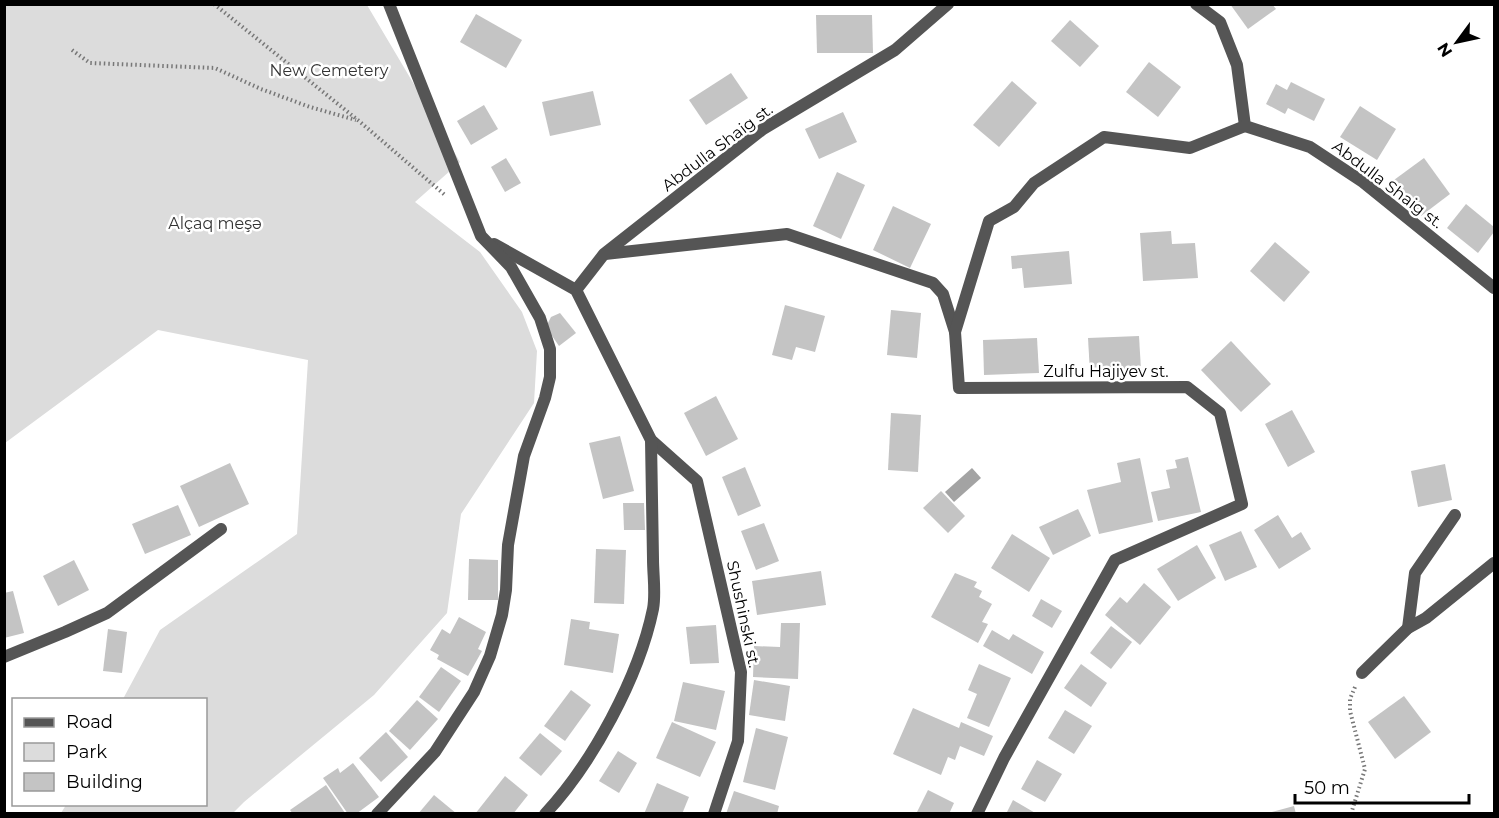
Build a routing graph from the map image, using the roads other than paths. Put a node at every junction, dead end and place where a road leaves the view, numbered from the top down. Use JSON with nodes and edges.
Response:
{"nodes":[{"id":1,"x":389,"y":4,"type":"edge"},
{"id":2,"x":948,"y":4,"type":"edge"},
{"id":3,"x":1196,"y":4,"type":"edge"},
{"id":4,"x":1245,"y":126,"type":"junction"},
{"id":5,"x":481,"y":236,"type":"junction"},
{"id":6,"x":604,"y":254,"type":"junction"},
{"id":7,"x":1494,"y":288,"type":"edge"},
{"id":8,"x":576,"y":290,"type":"junction"},
{"id":9,"x":955,"y":332,"type":"junction"},
{"id":10,"x":651,"y":440,"type":"junction"},
{"id":11,"x":1455,"y":515,"type":"dead end"},
{"id":12,"x":221,"y":529,"type":"dead end"},
{"id":13,"x":1494,"y":563,"type":"edge"},
{"id":14,"x":1408,"y":628,"type":"junction"},
{"id":15,"x":4,"y":657,"type":"edge"},
{"id":16,"x":1362,"y":673,"type":"road end"},
{"id":17,"x":377,"y":813,"type":"edge"},
{"id":18,"x":545,"y":813,"type":"edge"},
{"id":19,"x":714,"y":813,"type":"edge"},
{"id":20,"x":977,"y":813,"type":"edge"}],
"edges":[{"from":1,"to":5,"type":"street"},
{"from":2,"to":6,"type":"street","name":"Abdulla Shaig st."},
{"from":3,"to":4,"type":"street"},
{"from":4,"to":7,"type":"street","name":"Abdulla Shaig st."},
{"from":4,"to":9,"type":"street","name":"Zulfu Hajiyev st."},
{"from":5,"to":8,"type":"street"},
{"from":5,"to":17,"type":"street"},
{"from":6,"to":8,"type":"street","name":"Abdulla Shaig st."},
{"from":6,"to":9,"type":"street"},
{"from":8,"to":10,"type":"street","name":"Shushinski st."},
{"from":9,"to":20,"type":"street","name":"Zulfu Hajiyev st."},
{"from":10,"to":18,"type":"street","name":"Shushinski st."},
{"from":10,"to":19,"type":"street","name":"Shushinski st."},
{"from":11,"to":14,"type":"street"},
{"from":12,"to":15,"type":"street"},
{"from":13,"to":14,"type":"street"},
{"from":14,"to":16,"type":"street"}]}
